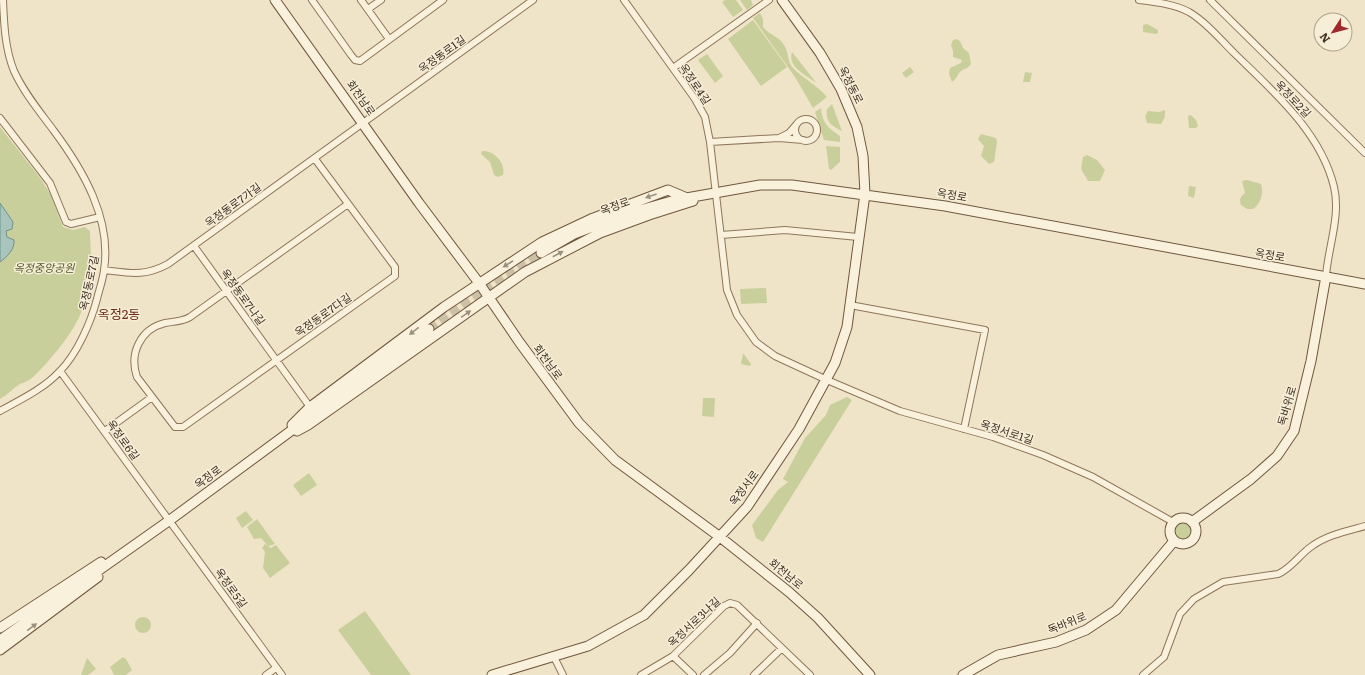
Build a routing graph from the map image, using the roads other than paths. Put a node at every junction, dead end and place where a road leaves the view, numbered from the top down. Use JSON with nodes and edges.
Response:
{"nodes":[{"id":1,"x":3,"y":0,"type":"edge"},
{"id":2,"x":275,"y":0,"type":"edge"},
{"id":3,"x":312,"y":0,"type":"edge"},
{"id":4,"x":361,"y":0,"type":"edge"},
{"id":5,"x":381,"y":0,"type":"edge"},
{"id":6,"x":443,"y":0,"type":"edge"},
{"id":7,"x":533,"y":0,"type":"edge"},
{"id":8,"x":624,"y":0,"type":"edge"},
{"id":9,"x":769,"y":0,"type":"edge"},
{"id":10,"x":782,"y":0,"type":"edge"},
{"id":11,"x":1139,"y":0,"type":"edge"},
{"id":12,"x":1210,"y":0,"type":"edge"},
{"id":13,"x":368,"y":9,"type":"junction"},
{"id":14,"x":389,"y":39,"type":"junction"},
{"id":15,"x":7,"y":48,"type":"junction"},
{"id":16,"x":0,"y":50,"type":"edge"},
{"id":17,"x":673,"y":68,"type":"junction"},
{"id":18,"x":0,"y":118,"type":"edge"},
{"id":19,"x":798,"y":122,"type":"junction"},
{"id":20,"x":364,"y":123,"type":"junction"},
{"id":21,"x":779,"y":138,"type":"junction"},
{"id":22,"x":804,"y":140,"type":"junction"},
{"id":23,"x":710,"y":142,"type":"junction"},
{"id":24,"x":1365,"y":153,"type":"edge"},
{"id":25,"x":315,"y":159,"type":"junction"},
{"id":26,"x":715,"y":192,"type":"junction"},
{"id":27,"x":865,"y":194,"type":"junction"},
{"id":28,"x":705,"y":195,"type":"junction"},
{"id":29,"x":687,"y":198,"type":"junction"},
{"id":30,"x":348,"y":204,"type":"junction"},
{"id":31,"x":100,"y":217,"type":"junction"},
{"id":32,"x":721,"y":235,"type":"junction"},
{"id":33,"x":858,"y":236,"type":"junction"},
{"id":34,"x":194,"y":246,"type":"junction"},
{"id":35,"x":525,"y":253,"type":"junction"},
{"id":36,"x":541,"y":253,"type":"tunnel mouth"},
{"id":37,"x":534,"y":267,"type":"junction"},
{"id":38,"x":104,"y":270,"type":"junction"},
{"id":39,"x":1326,"y":276,"type":"junction"},
{"id":40,"x":479,"y":283,"type":"junction"},
{"id":41,"x":1365,"y":284,"type":"edge"},
{"id":42,"x":226,"y":291,"type":"junction"},
{"id":43,"x":489,"y":297,"type":"junction"},
{"id":44,"x":850,"y":305,"type":"junction"},
{"id":45,"x":430,"y":318,"type":"junction"},
{"id":46,"x":429,"y":329,"type":"tunnel mouth"},
{"id":47,"x":444,"y":329,"type":"junction"},
{"id":48,"x":276,"y":360,"type":"junction"},
{"id":49,"x":60,"y":371,"type":"junction"},
{"id":50,"x":827,"y":380,"type":"junction"},
{"id":51,"x":152,"y":398,"type":"junction"},
{"id":52,"x":310,"y":407,"type":"junction"},
{"id":53,"x":0,"y":411,"type":"edge"},
{"id":54,"x":964,"y":429,"type":"junction"},
{"id":55,"x":105,"y":432,"type":"junction"},
{"id":56,"x":282,"y":437,"type":"junction"},
{"id":57,"x":170,"y":520,"type":"junction"},
{"id":58,"x":1172,"y":522,"type":"junction"},
{"id":59,"x":1192,"y":522,"type":"junction"},
{"id":60,"x":1365,"y":526,"type":"edge"},
{"id":61,"x":720,"y":537,"type":"junction"},
{"id":62,"x":1174,"y":540,"type":"junction"},
{"id":63,"x":121,"y":554,"type":"junction"},
{"id":64,"x":757,"y":624,"type":"junction"},
{"id":65,"x":0,"y":628,"type":"edge"},
{"id":66,"x":0,"y":640,"type":"edge"},
{"id":67,"x":782,"y":648,"type":"junction"},
{"id":68,"x":0,"y":650,"type":"edge"},
{"id":69,"x":673,"y":656,"type":"junction"},
{"id":70,"x":554,"y":657,"type":"junction"},
{"id":71,"x":276,"y":668,"type":"junction"},
{"id":72,"x":808,"y":674,"type":"edge"},
{"id":73,"x":266,"y":675,"type":"edge"},
{"id":74,"x":282,"y":675,"type":"edge"},
{"id":75,"x":492,"y":675,"type":"edge"},
{"id":76,"x":563,"y":675,"type":"edge"},
{"id":77,"x":641,"y":675,"type":"edge"},
{"id":78,"x":693,"y":675,"type":"edge"},
{"id":79,"x":704,"y":675,"type":"edge"},
{"id":80,"x":754,"y":675,"type":"edge"},
{"id":81,"x":870,"y":675,"type":"edge"},
{"id":82,"x":963,"y":675,"type":"edge"},
{"id":83,"x":1143,"y":675,"type":"edge"}],
"edges":[{"from":1,"to":15,"type":"street","name":"옥정동로7길"},
{"from":2,"to":20,"type":"main road","name":"회천남로"},
{"from":3,"to":14,"type":"street"},
{"from":4,"to":13,"type":"street"},
{"from":5,"to":13,"type":"street"},
{"from":6,"to":14,"type":"street"},
{"from":7,"to":20,"type":"street","name":"옥정동로1길"},
{"from":8,"to":17,"type":"street","name":"옥정로4길"},
{"from":9,"to":17,"type":"street"},
{"from":10,"to":27,"type":"main road","name":"옥정동로"},
{"from":11,"to":39,"type":"street","name":"옥정로2길"},
{"from":12,"to":24,"type":"street"},
{"from":13,"to":14,"type":"street"},
{"from":15,"to":16,"type":"street"},
{"from":15,"to":31,"type":"street","name":"옥정동로7길"},
{"from":17,"to":23,"type":"street","name":"옥정로4길"},
{"from":18,"to":31,"type":"street"},
{"from":19,"to":21,"type":"street"},
{"from":19,"to":22,"type":"street"},
{"from":19,"to":22,"type":"street"},
{"from":20,"to":25,"type":"street","name":"옥정동로7가길"},
{"from":20,"to":40,"type":"main road","name":"회천남로"},
{"from":21,"to":22,"type":"street"},
{"from":21,"to":23,"type":"street"},
{"from":23,"to":26,"type":"street","name":"옥정로4길"},
{"from":25,"to":30,"type":"street","name":"옥정동로7다길"},
{"from":25,"to":34,"type":"street","name":"옥정동로7가길"},
{"from":26,"to":27,"type":"main road","name":"옥정로"},
{"from":26,"to":28,"type":"main road","name":"옥정로"},
{"from":26,"to":32,"type":"street","name":"옥정로4길"},
{"from":27,"to":33,"type":"main road","name":"옥정서로"},
{"from":27,"to":39,"type":"main road","name":"옥정로"},
{"from":28,"to":29,"type":"main road","name":"옥정로"},
{"from":37,"to":28,"type":"main road","one_way":true},
{"from":29,"to":35,"type":"main road","one_way":true},
{"from":29,"to":36,"type":"main road","name":"옥정로"},
{"from":30,"to":42,"type":"street"},
{"from":30,"to":48,"type":"street","name":"옥정동로7다길"},
{"from":31,"to":38,"type":"street","name":"옥정동로7길"},
{"from":32,"to":33,"type":"street"},
{"from":32,"to":50,"type":"street","name":"옥정서로1길"},
{"from":33,"to":44,"type":"main road","name":"옥정서로"},
{"from":34,"to":38,"type":"street","name":"옥정동로7가길"},
{"from":34,"to":42,"type":"street","name":"옥정동로7나길"},
{"from":35,"to":37,"type":"main road"},
{"from":35,"to":40,"type":"main road","one_way":true},
{"from":37,"to":43,"type":"main road"},
{"from":38,"to":49,"type":"street","name":"옥정동로7길"},
{"from":39,"to":41,"type":"main road","name":"옥정로"},
{"from":39,"to":59,"type":"main road","name":"독바위로"},
{"from":40,"to":43,"type":"main road","name":"회천남로"},
{"from":40,"to":45,"type":"main road"},
{"from":42,"to":48,"type":"street","name":"옥정동로7나길"},
{"from":42,"to":51,"type":"street"},
{"from":47,"to":43,"type":"main road","one_way":true},
{"from":43,"to":61,"type":"main road","name":"회천남로"},
{"from":44,"to":50,"type":"main road","name":"옥정서로"},
{"from":44,"to":54,"type":"street"},
{"from":45,"to":47,"type":"main road"},
{"from":45,"to":52,"type":"main road","one_way":true},
{"from":46,"to":56,"type":"main road","name":"옥정로"},
{"from":47,"to":56,"type":"main road"},
{"from":48,"to":51,"type":"street","name":"옥정동로7다길"},
{"from":48,"to":52,"type":"street","name":"옥정동로7나길"},
{"from":49,"to":53,"type":"street","name":"옥정동로7길"},
{"from":49,"to":55,"type":"street","name":"옥정로6길"},
{"from":50,"to":54,"type":"street","name":"옥정서로1길"},
{"from":50,"to":61,"type":"main road","name":"옥정서로"},
{"from":51,"to":55,"type":"street"},
{"from":52,"to":56,"type":"main road"},
{"from":54,"to":58,"type":"street","name":"옥정서로1길"},
{"from":55,"to":57,"type":"street","name":"옥정로6길"},
{"from":56,"to":57,"type":"main road","name":"옥정로"},
{"from":57,"to":63,"type":"main road","name":"옥정로"},
{"from":57,"to":71,"type":"street","name":"옥정로5길"},
{"from":58,"to":59,"type":"main road"},
{"from":58,"to":62,"type":"main road"},
{"from":59,"to":62,"type":"main road"},
{"from":60,"to":83,"type":"street"},
{"from":61,"to":70,"type":"main road","name":"옥정서로"},
{"from":61,"to":81,"type":"main road","name":"회천남로"},
{"from":62,"to":82,"type":"main road","name":"독바위로"},
{"from":63,"to":65,"type":"main road"},
{"from":63,"to":66,"type":"main road","name":"옥정로"},
{"from":68,"to":63,"type":"main road","one_way":true},
{"from":64,"to":67,"type":"street","name":"옥정서로3나길"},
{"from":64,"to":69,"type":"street","name":"옥정서로3나길"},
{"from":64,"to":79,"type":"street"},
{"from":67,"to":72,"type":"street","name":"옥정서로3나길"},
{"from":67,"to":80,"type":"street"},
{"from":69,"to":77,"type":"street","name":"옥정서로3나길"},
{"from":69,"to":78,"type":"street"},
{"from":70,"to":75,"type":"main road","name":"옥정서로"},
{"from":70,"to":76,"type":"street"},
{"from":71,"to":73,"type":"street"},
{"from":71,"to":74,"type":"street","name":"옥정로5길"}]}
